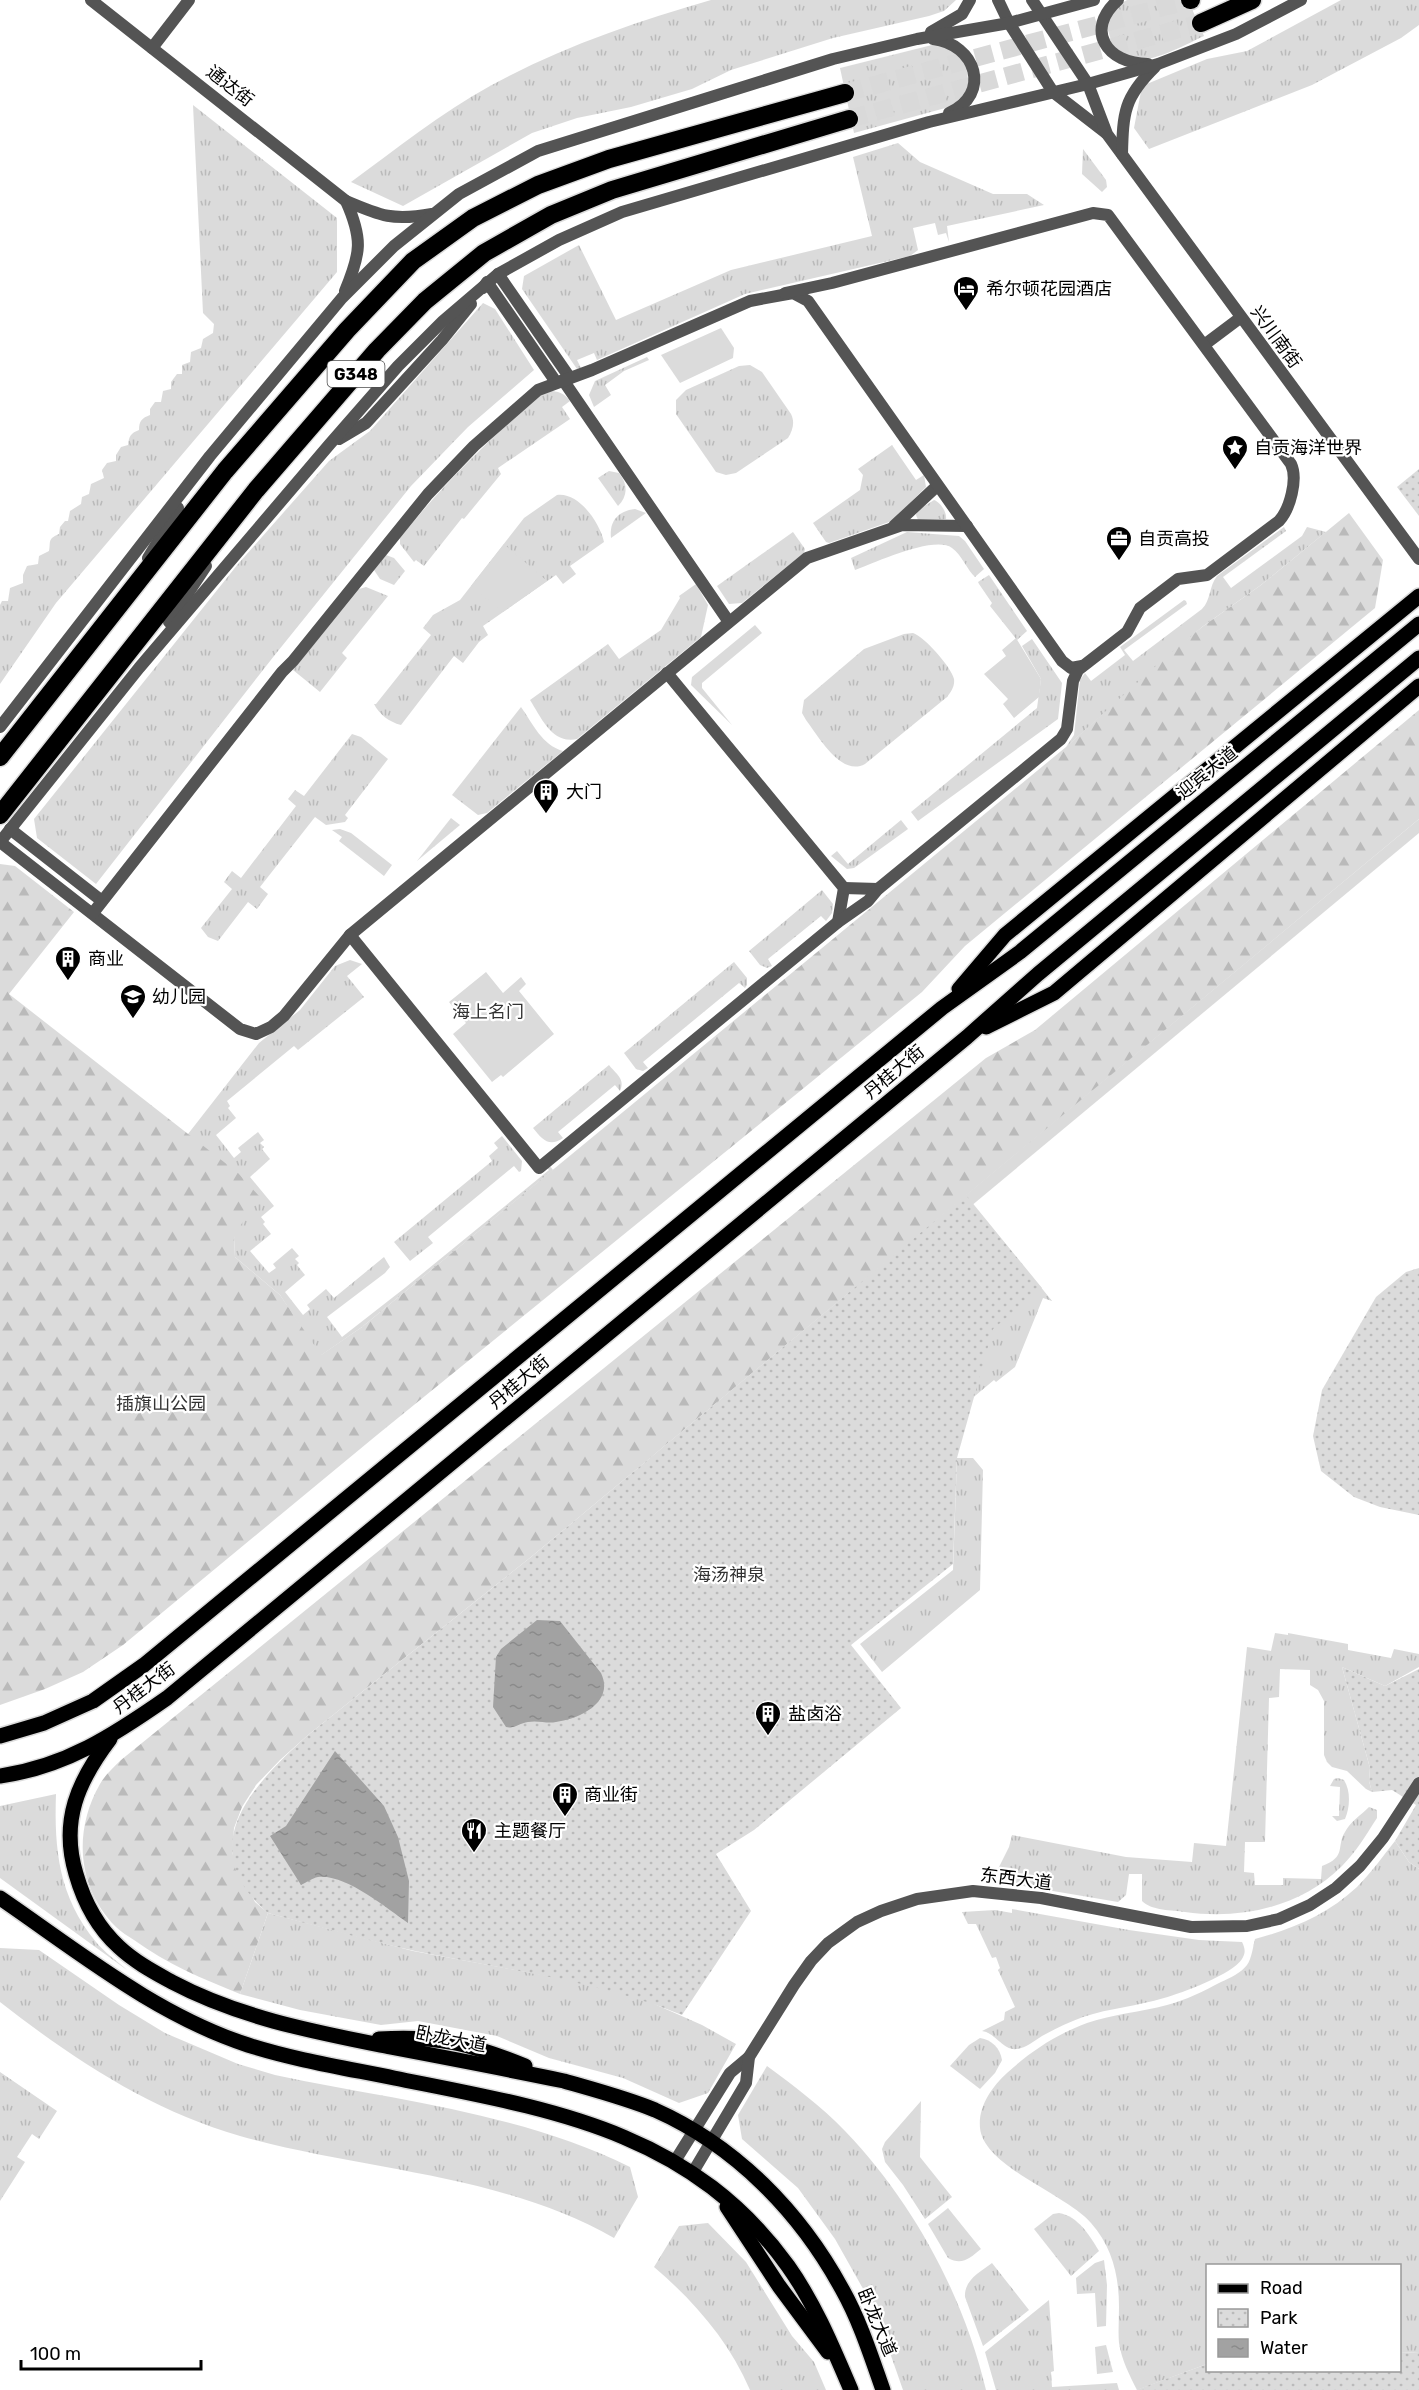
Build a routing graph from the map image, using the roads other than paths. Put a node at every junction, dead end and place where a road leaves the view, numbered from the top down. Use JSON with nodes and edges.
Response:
{"nodes":[{"id":1,"x":91,"y":0,"type":"edge"},
{"id":2,"x":189,"y":0,"type":"edge"},
{"id":3,"x":970,"y":0,"type":"edge"},
{"id":4,"x":998,"y":0,"type":"edge"},
{"id":5,"x":1032,"y":0,"type":"edge"},
{"id":6,"x":1094,"y":0,"type":"edge"},
{"id":7,"x":1118,"y":0,"type":"edge"},
{"id":8,"x":1252,"y":0,"type":"edge"},
{"id":9,"x":1301,"y":0,"type":"edge"},
{"id":10,"x":1043,"y":14,"type":"junction"},
{"id":11,"x":1009,"y":23,"type":"junction"},
{"id":12,"x":1201,"y":23,"type":"tunnel mouth"},
{"id":13,"x":917,"y":39,"type":"junction"},
{"id":14,"x":152,"y":48,"type":"junction"},
{"id":15,"x":1158,"y":64,"type":"junction"},
{"id":16,"x":1088,"y":84,"type":"junction"},
{"id":17,"x":1053,"y":92,"type":"junction"},
{"id":18,"x":845,"y":93,"type":"tunnel mouth"},
{"id":19,"x":849,"y":119,"type":"tunnel mouth"},
{"id":20,"x":929,"y":122,"type":"junction"},
{"id":21,"x":1107,"y":134,"type":"junction"},
{"id":22,"x":1122,"y":154,"type":"junction"},
{"id":23,"x":346,"y":201,"type":"junction"},
{"id":24,"x":436,"y":213,"type":"junction"},
{"id":25,"x":498,"y":274,"type":"junction"},
{"id":26,"x":487,"y":282,"type":"junction"},
{"id":27,"x":785,"y":293,"type":"junction"},
{"id":28,"x":342,"y":298,"type":"junction"},
{"id":29,"x":1240,"y":318,"type":"junction"},
{"id":30,"x":1204,"y":345,"type":"junction"},
{"id":31,"x":563,"y":380,"type":"junction"},
{"id":32,"x":210,"y":456,"type":"junction"},
{"id":33,"x":937,"y":486,"type":"junction"},
{"id":34,"x":255,"y":490,"type":"junction"},
{"id":35,"x":966,"y":526,"type":"junction"},
{"id":36,"x":893,"y":527,"type":"junction"},
{"id":37,"x":1419,"y":559,"type":"edge"},
{"id":38,"x":1419,"y":596,"type":"edge"},
{"id":39,"x":115,"y":611,"type":"junction"},
{"id":40,"x":729,"y":622,"type":"junction"},
{"id":41,"x":1419,"y":623,"type":"edge"},
{"id":42,"x":1381,"y":627,"type":"junction"},
{"id":43,"x":1419,"y":658,"type":"edge"},
{"id":44,"x":1062,"y":661,"type":"junction"},
{"id":45,"x":1082,"y":666,"type":"junction"},
{"id":46,"x":139,"y":668,"type":"junction"},
{"id":47,"x":667,"y":673,"type":"junction"},
{"id":48,"x":1073,"y":681,"type":"junction"},
{"id":49,"x":1419,"y":686,"type":"edge"},
{"id":50,"x":0,"y":727,"type":"edge"},
{"id":51,"x":0,"y":757,"type":"edge"},
{"id":52,"x":3,"y":823,"type":"edge"},
{"id":53,"x":0,"y":842,"type":"edge"},
{"id":54,"x":844,"y":888,"type":"junction"},
{"id":55,"x":878,"y":889,"type":"junction"},
{"id":56,"x":102,"y":901,"type":"junction"},
{"id":57,"x":93,"y":913,"type":"junction"},
{"id":58,"x":838,"y":922,"type":"junction"},
{"id":59,"x":350,"y":934,"type":"junction"},
{"id":60,"x":1020,"y":952,"type":"joint"},
{"id":61,"x":942,"y":1008,"type":"junction"},
{"id":62,"x":967,"y":1037,"type":"junction"},
{"id":63,"x":0,"y":1736,"type":"edge"},
{"id":64,"x":112,"y":1736,"type":"junction"},
{"id":65,"x":0,"y":1776,"type":"edge"},
{"id":66,"x":1419,"y":1783,"type":"edge"},
{"id":67,"x":0,"y":1898,"type":"edge"},
{"id":68,"x":749,"y":2057,"type":"junction"},
{"id":69,"x":694,"y":2130,"type":"junction"},
{"id":70,"x":711,"y":2141,"type":"junction"},
{"id":71,"x":675,"y":2162,"type":"junction"},
{"id":72,"x":693,"y":2172,"type":"junction"},
{"id":73,"x":851,"y":2390,"type":"edge"},
{"id":74,"x":883,"y":2390,"type":"edge"}],
"edges":[{"from":1,"to":14,"type":"street","name":"通达街"},
{"from":2,"to":14,"type":"street"},
{"from":3,"to":13,"type":"street"},
{"from":4,"to":11,"type":"street","name":"兴川南街"},
{"from":5,"to":10,"type":"street","name":"兴川南街"},
{"from":6,"to":10,"type":"street"},
{"from":7,"to":15,"type":"street"},
{"from":8,"to":12,"type":"highway"},
{"from":9,"to":15,"type":"street"},
{"from":10,"to":11,"type":"street"},
{"from":10,"to":16,"type":"street","name":"兴川南街"},
{"from":11,"to":13,"type":"street"},
{"from":11,"to":17,"type":"street","name":"兴川南街"},
{"from":13,"to":20,"type":"street"},
{"from":13,"to":24,"type":"street"},
{"from":14,"to":23,"type":"street","name":"通达街"},
{"from":15,"to":16,"type":"street"},
{"from":15,"to":22,"type":"street"},
{"from":16,"to":17,"type":"street"},
{"from":16,"to":21,"type":"street","name":"兴川南街"},
{"from":17,"to":20,"type":"street"},
{"from":17,"to":21,"type":"street","name":"兴川南街"},
{"from":18,"to":39,"type":"highway","number":"G348"},
{"from":19,"to":34,"type":"highway","number":"G348"},
{"from":20,"to":25,"type":"street"},
{"from":21,"to":22,"type":"street","name":"兴川南街"},
{"from":22,"to":29,"type":"street","name":"兴川南街"},
{"from":23,"to":24,"type":"street"},
{"from":23,"to":28,"type":"street"},
{"from":24,"to":28,"type":"street"},
{"from":25,"to":26,"type":"street"},
{"from":25,"to":31,"type":"street"},
{"from":26,"to":31,"type":"street"},
{"from":26,"to":46,"type":"street"},
{"from":27,"to":30,"type":"street"},
{"from":27,"to":31,"type":"street"},
{"from":27,"to":33,"type":"street"},
{"from":28,"to":32,"type":"street"},
{"from":29,"to":30,"type":"street"},
{"from":29,"to":37,"type":"street","name":"兴川南街"},
{"from":30,"to":45,"type":"street"},
{"from":31,"to":40,"type":"street"},
{"from":31,"to":56,"type":"street"},
{"from":32,"to":39,"type":"street"},
{"from":32,"to":50,"type":"street"},
{"from":33,"to":35,"type":"street"},
{"from":33,"to":36,"type":"street"},
{"from":34,"to":46,"type":"street"},
{"from":34,"to":52,"type":"highway","number":"G348"},
{"from":35,"to":36,"type":"street"},
{"from":35,"to":44,"type":"street"},
{"from":36,"to":40,"type":"street"},
{"from":38,"to":42,"type":"main road"},
{"from":39,"to":51,"type":"highway","number":"G348"},
{"from":40,"to":47,"type":"street"},
{"from":41,"to":42,"type":"main road"},
{"from":41,"to":60,"type":"main road","name":"迎宾大道"},
{"from":42,"to":61,"type":"main road"},
{"from":43,"to":62,"type":"main road","name":"丹桂大街"},
{"from":44,"to":45,"type":"street"},
{"from":44,"to":48,"type":"street"},
{"from":45,"to":48,"type":"street"},
{"from":46,"to":52,"type":"street"},
{"from":47,"to":54,"type":"street"},
{"from":47,"to":59,"type":"street"},
{"from":48,"to":55,"type":"street"},
{"from":49,"to":62,"type":"main road"},
{"from":52,"to":53,"type":"street"},
{"from":52,"to":56,"type":"street"},
{"from":53,"to":57,"type":"street"},
{"from":54,"to":55,"type":"street"},
{"from":54,"to":58,"type":"street"},
{"from":55,"to":58,"type":"street"},
{"from":56,"to":57,"type":"street"},
{"from":57,"to":59,"type":"street"},
{"from":58,"to":59,"type":"street"},
{"from":60,"to":61,"type":"main road","name":"丹桂大街"},
{"from":61,"to":63,"type":"main road","name":"丹桂大街"},
{"from":62,"to":64,"type":"main road","name":"丹桂大街"},
{"from":64,"to":65,"type":"main road","name":"丹桂大街"},
{"from":64,"to":69,"type":"main road","name":"卧龙大道"},
{"from":66,"to":68,"type":"street","name":"东西大道"},
{"from":67,"to":71,"type":"main road"},
{"from":68,"to":69,"type":"street"},
{"from":68,"to":70,"type":"street","name":"东西大道"},
{"from":69,"to":70,"type":"main road","name":"卧龙大道"},
{"from":69,"to":71,"type":"street"},
{"from":70,"to":72,"type":"street","name":"东西大道"},
{"from":70,"to":74,"type":"main road","name":"卧龙大道"},
{"from":71,"to":72,"type":"main road"},
{"from":72,"to":73,"type":"main road"}]}
